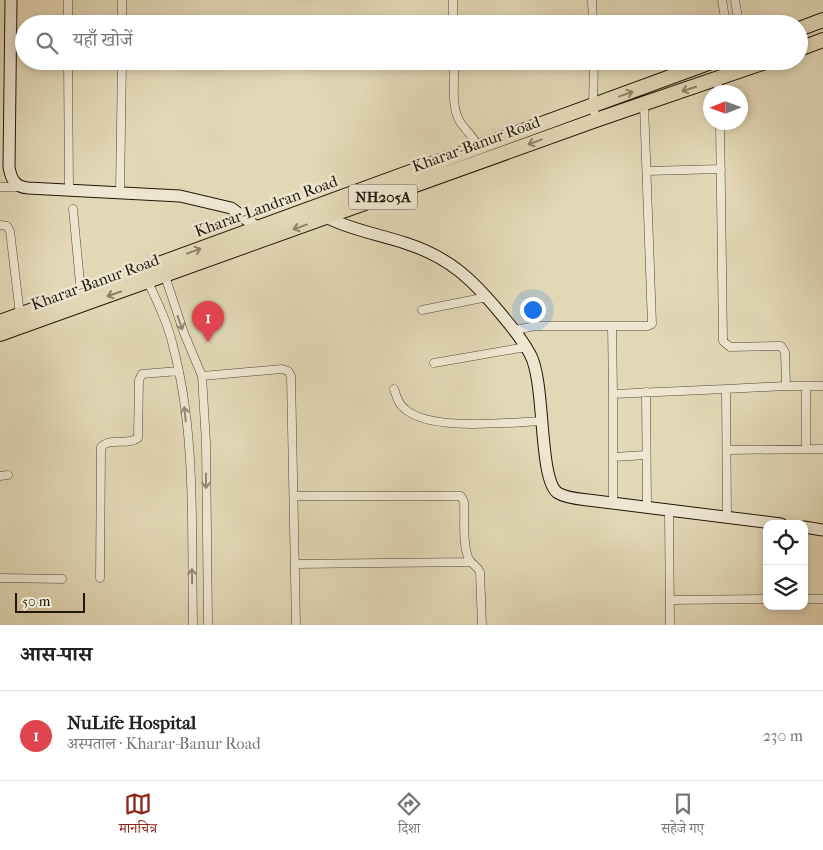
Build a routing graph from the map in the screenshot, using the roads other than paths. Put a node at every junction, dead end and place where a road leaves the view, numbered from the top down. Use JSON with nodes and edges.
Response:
{"nodes":[{"id":1,"x":12,"y":0,"type":"edge"},
{"id":2,"x":68,"y":0,"type":"edge"},
{"id":3,"x":122,"y":0,"type":"edge"},
{"id":4,"x":453,"y":0,"type":"edge"},
{"id":5,"x":592,"y":0,"type":"edge"},
{"id":6,"x":722,"y":0,"type":"edge"},
{"id":7,"x":735,"y":0,"type":"edge"},
{"id":8,"x":68,"y":15,"type":"edge"},
{"id":9,"x":122,"y":15,"type":"edge"},
{"id":10,"x":453,"y":15,"type":"edge"},
{"id":11,"x":593,"y":15,"type":"edge"},
{"id":12,"x":724,"y":15,"type":"edge"},
{"id":13,"x":738,"y":15,"type":"edge"},
{"id":14,"x":823,"y":20,"type":"edge"},
{"id":15,"x":808,"y":26,"type":"edge"},
{"id":16,"x":823,"y":40,"type":"edge"},
{"id":17,"x":808,"y":46,"type":"edge"},
{"id":18,"x":68,"y":70,"type":"edge"},
{"id":19,"x":122,"y":70,"type":"edge"},
{"id":20,"x":454,"y":70,"type":"edge"},
{"id":21,"x":594,"y":70,"type":"edge"},
{"id":22,"x":693,"y":70,"type":"edge"},
{"id":23,"x":750,"y":70,"type":"edge"},
{"id":24,"x":720,"y":85,"type":"edge"},
{"id":25,"x":703,"y":90,"type":"edge"},
{"id":26,"x":644,"y":104,"type":"junction"},
{"id":27,"x":595,"y":113,"type":"junction"},
{"id":28,"x":720,"y":130,"type":"edge"},
{"id":29,"x":479,"y":148,"type":"junction"},
{"id":30,"x":721,"y":168,"type":"junction"},
{"id":31,"x":647,"y":170,"type":"junction"},
{"id":32,"x":0,"y":187,"type":"edge"},
{"id":33,"x":20,"y":187,"type":"junction"},
{"id":34,"x":69,"y":189,"type":"junction"},
{"id":35,"x":120,"y":192,"type":"junction"},
{"id":36,"x":73,"y":209,"type":"dead end"},
{"id":37,"x":324,"y":211,"type":"junction"},
{"id":38,"x":0,"y":225,"type":"edge"},
{"id":39,"x":258,"y":228,"type":"junction"},
{"id":40,"x":178,"y":264,"type":"junction"},
{"id":41,"x":165,"y":276,"type":"junction"},
{"id":42,"x":148,"y":282,"type":"junction"},
{"id":43,"x":81,"y":293,"type":"junction"},
{"id":44,"x":487,"y":296,"type":"junction"},
{"id":45,"x":422,"y":310,"type":"dead end"},
{"id":46,"x":20,"y":315,"type":"junction"},
{"id":47,"x":0,"y":322,"type":"edge"},
{"id":48,"x":612,"y":326,"type":"junction"},
{"id":49,"x":515,"y":330,"type":"junction"},
{"id":50,"x":0,"y":334,"type":"edge"},
{"id":51,"x":526,"y":347,"type":"junction"},
{"id":52,"x":434,"y":362,"type":"dead end"},
{"id":53,"x":179,"y":372,"type":"junction"},
{"id":54,"x":202,"y":376,"type":"junction"},
{"id":55,"x":786,"y":386,"type":"junction"},
{"id":56,"x":806,"y":386,"type":"junction"},
{"id":57,"x":823,"y":386,"type":"edge"},
{"id":58,"x":394,"y":389,"type":"dead end"},
{"id":59,"x":726,"y":389,"type":"junction"},
{"id":60,"x":646,"y":392,"type":"junction"},
{"id":61,"x":613,"y":394,"type":"junction"},
{"id":62,"x":543,"y":421,"type":"junction"},
{"id":63,"x":806,"y":449,"type":"junction"},
{"id":64,"x":823,"y":449,"type":"edge"},
{"id":65,"x":727,"y":450,"type":"junction"},
{"id":66,"x":646,"y":455,"type":"junction"},
{"id":67,"x":614,"y":457,"type":"junction"},
{"id":68,"x":294,"y":496,"type":"junction"},
{"id":69,"x":613,"y":502,"type":"junction"},
{"id":70,"x":646,"y":507,"type":"junction"},
{"id":71,"x":669,"y":510,"type":"junction"},
{"id":72,"x":727,"y":517,"type":"junction"},
{"id":73,"x":763,"y":522,"type":"edge"},
{"id":74,"x":808,"y":528,"type":"edge"},
{"id":75,"x":823,"y":530,"type":"edge"},
{"id":76,"x":470,"y":562,"type":"junction"},
{"id":77,"x":295,"y":564,"type":"junction"},
{"id":78,"x":0,"y":578,"type":"edge"},
{"id":79,"x":100,"y":578,"type":"dead end"},
{"id":80,"x":62,"y":579,"type":"dead end"},
{"id":81,"x":763,"y":599,"type":"edge"},
{"id":82,"x":808,"y":599,"type":"edge"},
{"id":83,"x":823,"y":599,"type":"edge"},
{"id":84,"x":670,"y":600,"type":"junction"},
{"id":85,"x":193,"y":625,"type":"edge"},
{"id":86,"x":208,"y":625,"type":"edge"},
{"id":87,"x":296,"y":625,"type":"edge"},
{"id":88,"x":482,"y":625,"type":"edge"},
{"id":89,"x":670,"y":625,"type":"edge"}],
"edges":[{"from":1,"to":33,"type":"street"},
{"from":2,"to":8,"type":"street"},
{"from":3,"to":9,"type":"street"},
{"from":4,"to":10,"type":"street"},
{"from":5,"to":11,"type":"street"},
{"from":6,"to":12,"type":"street"},
{"from":7,"to":13,"type":"street"},
{"from":14,"to":15,"type":"highway"},
{"from":16,"to":17,"type":"highway"},
{"from":18,"to":34,"type":"street"},
{"from":19,"to":35,"type":"street"},
{"from":20,"to":29,"type":"street"},
{"from":21,"to":27,"type":"street"},
{"from":27,"to":22,"type":"highway","name":"Kharar-Landran Road","number":"NH205A","one_way":true},
{"from":23,"to":24,"type":"highway","name":"Kharar-Banur Road","number":"NH205A"},
{"from":25,"to":26,"type":"highway","name":"Kharar-Banur Road","number":"NH205A","one_way":true},
{"from":26,"to":27,"type":"highway","name":"Kharar-Banur Road","number":"NH205A"},
{"from":26,"to":31,"type":"street"},
{"from":27,"to":29,"type":"highway","name":"Kharar-Landran Road","number":"NH205A"},
{"from":27,"to":37,"type":"highway","name":"Kharar-Banur Road","number":"NH205A","one_way":true},
{"from":28,"to":30,"type":"street"},
{"from":29,"to":37,"type":"highway","name":"Kharar-Landran Road","number":"NH205A"},
{"from":30,"to":31,"type":"street"},
{"from":30,"to":55,"type":"street"},
{"from":31,"to":48,"type":"street"},
{"from":32,"to":33,"type":"street"},
{"from":33,"to":34,"type":"street"},
{"from":34,"to":35,"type":"street"},
{"from":35,"to":39,"type":"street"},
{"from":36,"to":43,"type":"street"},
{"from":37,"to":39,"type":"highway","name":"Kharar-Landran Road","number":"NH205A"},
{"from":37,"to":40,"type":"highway","name":"Kharar-Banur Road","number":"NH205A","one_way":true},
{"from":37,"to":44,"type":"street"},
{"from":38,"to":46,"type":"street"},
{"from":40,"to":39,"type":"highway","name":"Kharar-Landran Road","number":"NH205A","one_way":true},
{"from":40,"to":41,"type":"highway","name":"Kharar-Banur Road","number":"NH205A"},
{"from":40,"to":43,"type":"highway","name":"Kharar-Landran Road","number":"NH205A"},
{"from":41,"to":42,"type":"highway","name":"Kharar-Banur Road","number":"NH205A"},
{"from":41,"to":54,"type":"street","one_way":true},
{"from":42,"to":50,"type":"highway","name":"Kharar-Banur Road","number":"NH205A","one_way":true},
{"from":42,"to":53,"type":"street"},
{"from":43,"to":46,"type":"highway","name":"Kharar-Landran Road","number":"NH205A"},
{"from":44,"to":45,"type":"street"},
{"from":44,"to":49,"type":"street"},
{"from":46,"to":47,"type":"highway","name":"Kharar-Landran Road","number":"NH205A"},
{"from":48,"to":49,"type":"street"},
{"from":48,"to":61,"type":"street"},
{"from":49,"to":51,"type":"street"},
{"from":51,"to":52,"type":"street"},
{"from":51,"to":62,"type":"street"},
{"from":53,"to":79,"type":"street"},
{"from":85,"to":53,"type":"street","one_way":true},
{"from":54,"to":68,"type":"street"},
{"from":54,"to":86,"type":"street","one_way":true},
{"from":55,"to":56,"type":"street"},
{"from":55,"to":59,"type":"street"},
{"from":56,"to":57,"type":"street"},
{"from":56,"to":63,"type":"street"},
{"from":58,"to":62,"type":"street"},
{"from":59,"to":60,"type":"street"},
{"from":59,"to":65,"type":"street"},
{"from":60,"to":61,"type":"street"},
{"from":60,"to":66,"type":"street"},
{"from":61,"to":67,"type":"street"},
{"from":62,"to":69,"type":"street"},
{"from":63,"to":64,"type":"street"},
{"from":63,"to":65,"type":"street"},
{"from":65,"to":72,"type":"street"},
{"from":66,"to":67,"type":"street"},
{"from":66,"to":70,"type":"street"},
{"from":67,"to":69,"type":"street"},
{"from":68,"to":76,"type":"street"},
{"from":68,"to":77,"type":"street"},
{"from":69,"to":70,"type":"street"},
{"from":70,"to":71,"type":"street"},
{"from":71,"to":72,"type":"street"},
{"from":71,"to":84,"type":"street"},
{"from":72,"to":73,"type":"street"},
{"from":74,"to":75,"type":"street"},
{"from":76,"to":77,"type":"street"},
{"from":76,"to":88,"type":"street"},
{"from":77,"to":87,"type":"street"},
{"from":78,"to":80,"type":"street"},
{"from":81,"to":84,"type":"street"},
{"from":82,"to":83,"type":"street"},
{"from":84,"to":89,"type":"street"}]}
